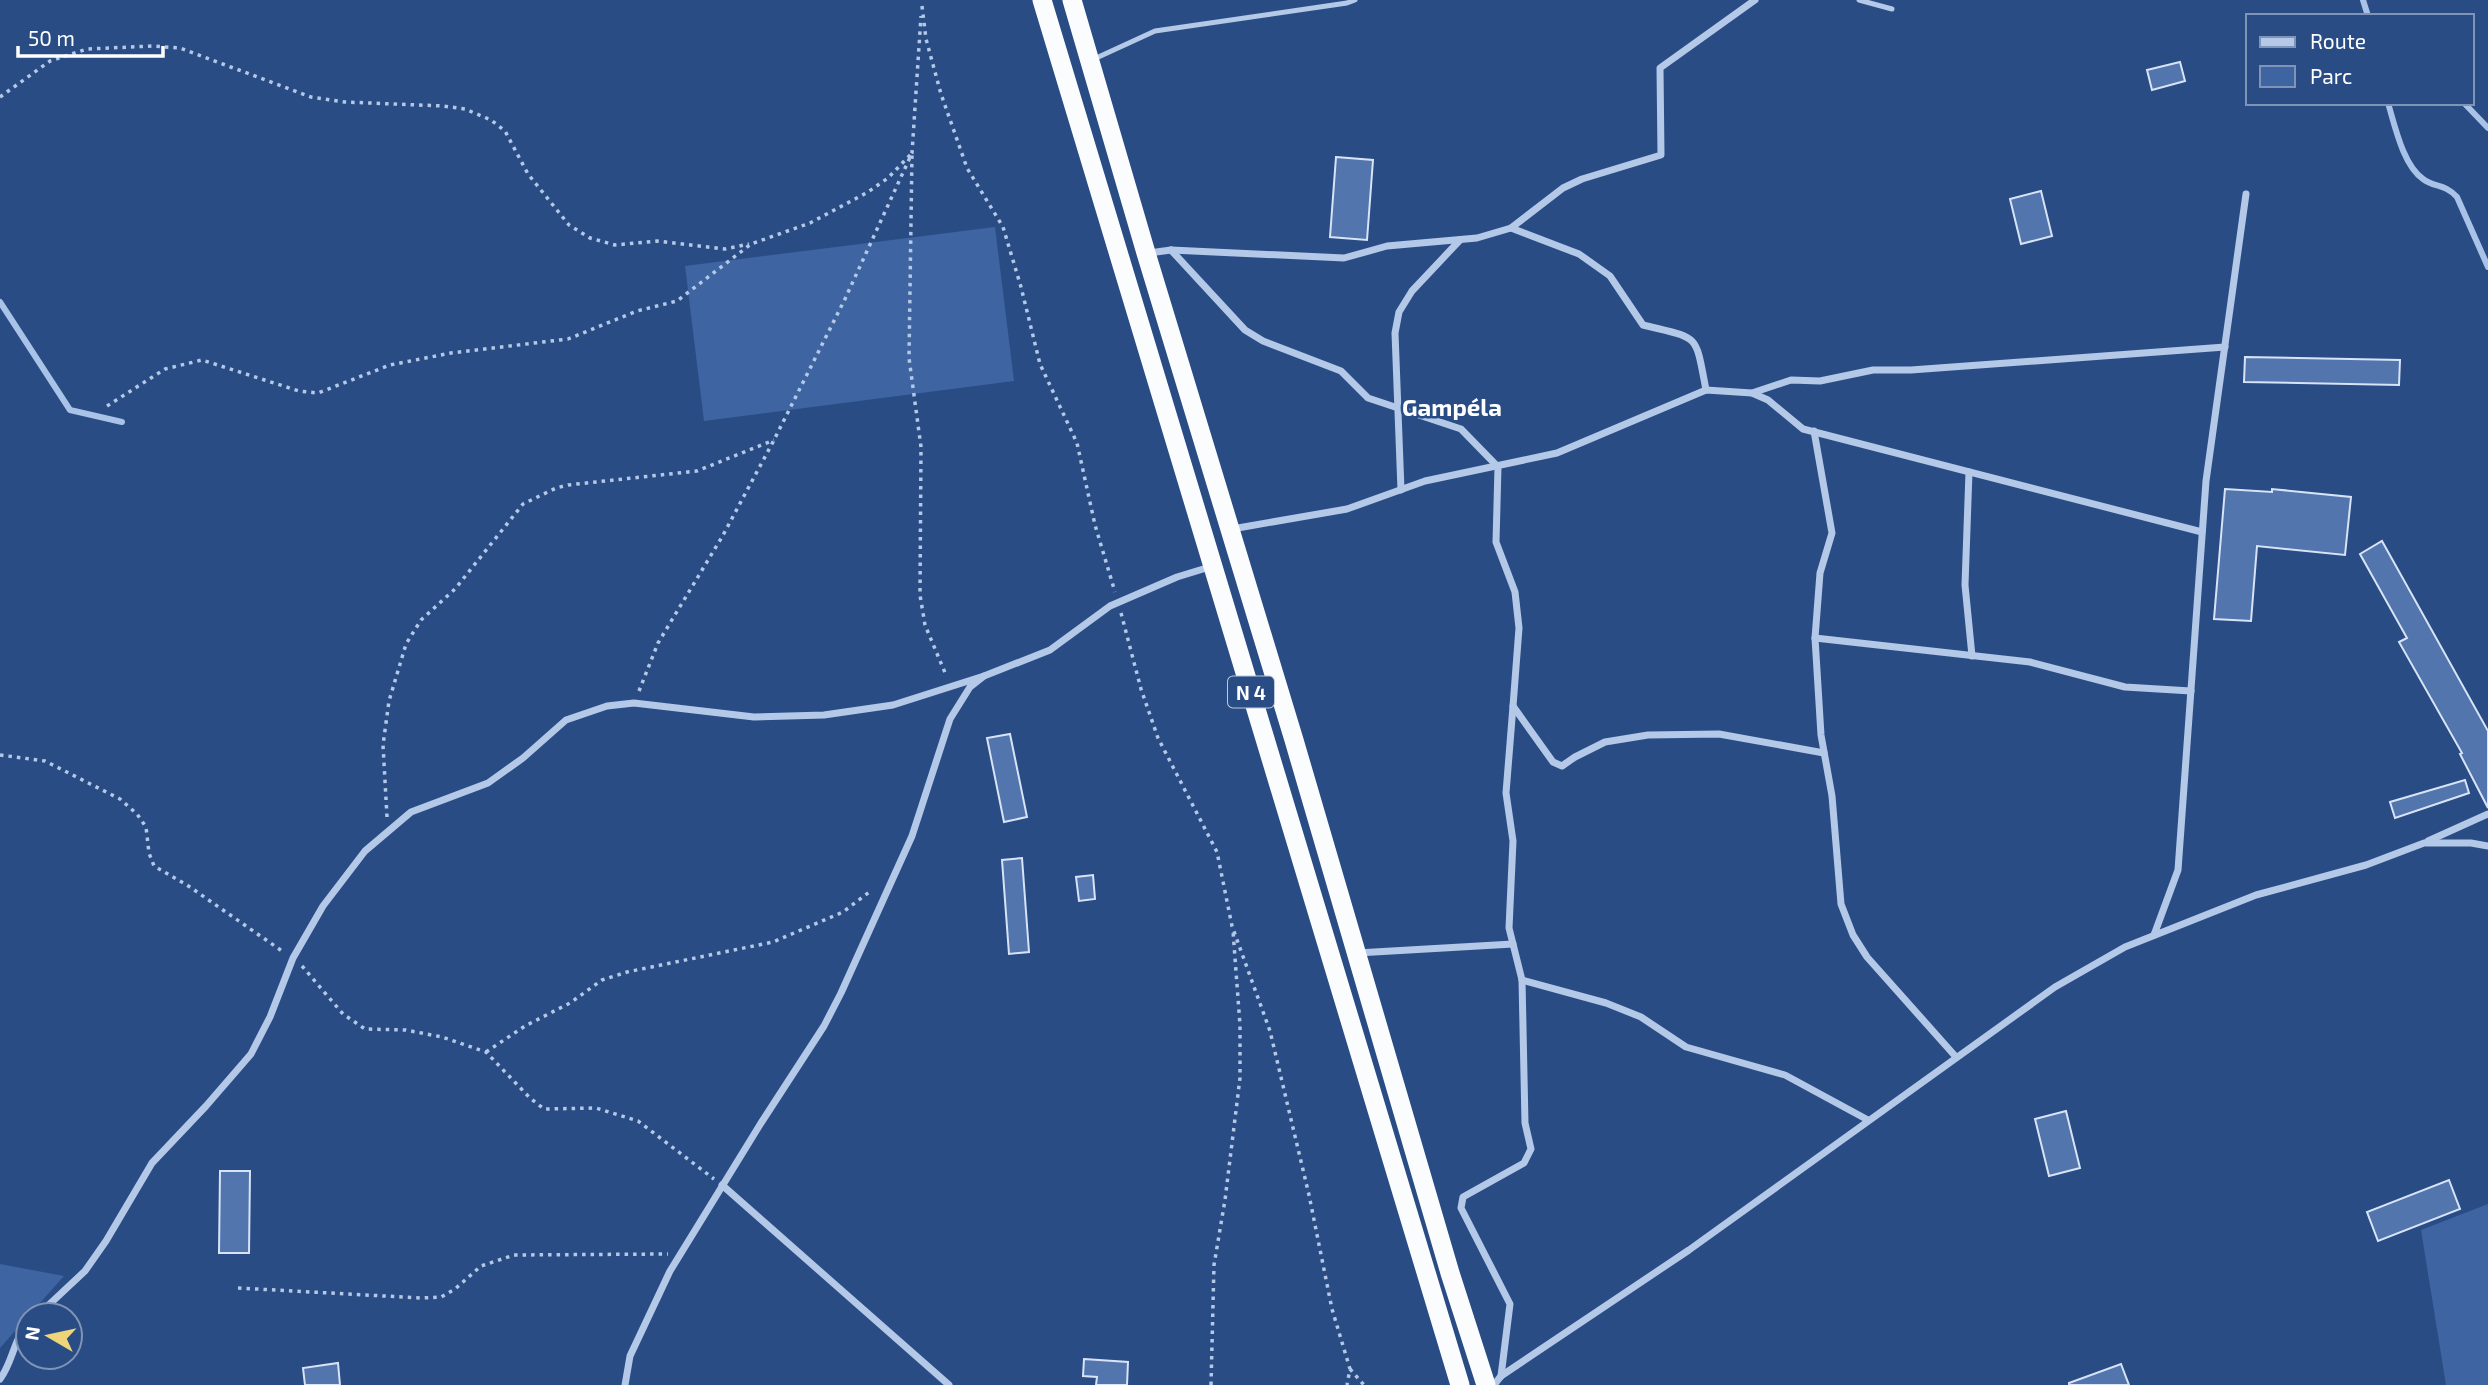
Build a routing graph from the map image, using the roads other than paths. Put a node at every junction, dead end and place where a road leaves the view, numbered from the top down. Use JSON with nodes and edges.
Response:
{"nodes":[{"id":1,"x":1042,"y":0,"type":"edge"},
{"id":2,"x":1072,"y":0,"type":"edge"},
{"id":3,"x":1355,"y":0,"type":"edge"},
{"id":4,"x":1755,"y":0,"type":"edge"},
{"id":5,"x":1859,"y":0,"type":"edge"},
{"id":6,"x":1892,"y":9,"type":"dead end"},
{"id":7,"x":1091,"y":61,"type":"junction"},
{"id":8,"x":2246,"y":194,"type":"dead end"},
{"id":9,"x":1511,"y":228,"type":"junction"},
{"id":10,"x":1461,"y":239,"type":"junction"},
{"id":11,"x":1171,"y":250,"type":"junction"},
{"id":12,"x":1146,"y":253,"type":"junction"},
{"id":13,"x":2225,"y":347,"type":"junction"},
{"id":14,"x":1706,"y":390,"type":"junction"},
{"id":15,"x":1752,"y":393,"type":"junction"},
{"id":16,"x":1399,"y":409,"type":"junction"},
{"id":17,"x":1814,"y":431,"type":"junction"},
{"id":18,"x":1498,"y":467,"type":"junction"},
{"id":19,"x":1969,"y":472,"type":"junction"},
{"id":20,"x":1401,"y":490,"type":"junction"},
{"id":21,"x":1230,"y":530,"type":"junction"},
{"id":22,"x":2202,"y":532,"type":"junction"},
{"id":23,"x":1213,"y":566,"type":"junction"},
{"id":24,"x":1815,"y":638,"type":"junction"},
{"id":25,"x":1972,"y":656,"type":"junction"},
{"id":26,"x":984,"y":676,"type":"junction"},
{"id":27,"x":2191,"y":691,"type":"junction"},
{"id":28,"x":1513,"y":706,"type":"junction"},
{"id":29,"x":1825,"y":753,"type":"junction"},
{"id":30,"x":2488,"y":814,"type":"edge"},
{"id":31,"x":2424,"y":843,"type":"junction"},
{"id":32,"x":2488,"y":846,"type":"edge"},
{"id":33,"x":2154,"y":935,"type":"junction"},
{"id":34,"x":1513,"y":944,"type":"junction"},
{"id":35,"x":1357,"y":953,"type":"junction"},
{"id":36,"x":1522,"y":980,"type":"junction"},
{"id":37,"x":1956,"y":1057,"type":"junction"},
{"id":38,"x":1868,"y":1120,"type":"junction"},
{"id":39,"x":722,"y":1185,"type":"junction"},
{"id":40,"x":53,"y":1301,"type":"edge"},
{"id":41,"x":14,"y":1348,"type":"edge"},
{"id":42,"x":0,"y":1379,"type":"edge"},
{"id":43,"x":1494,"y":1380,"type":"edge"},
{"id":44,"x":625,"y":1385,"type":"edge"},
{"id":45,"x":949,"y":1385,"type":"edge"},
{"id":46,"x":1460,"y":1385,"type":"edge"},
{"id":47,"x":1494,"y":1385,"type":"edge"}],
"edges":[{"from":1,"to":23,"type":"highway","number":"N 4"},
{"from":2,"to":7,"type":"highway","number":"N 4"},
{"from":3,"to":7,"type":"lane"},
{"from":4,"to":9,"type":"street"},
{"from":5,"to":6,"type":"lane"},
{"from":7,"to":12,"type":"highway","number":"N 4"},
{"from":8,"to":13,"type":"street"},
{"from":9,"to":10,"type":"street"},
{"from":9,"to":14,"type":"street"},
{"from":10,"to":11,"type":"street"},
{"from":10,"to":16,"type":"street"},
{"from":11,"to":12,"type":"street"},
{"from":11,"to":16,"type":"street"},
{"from":12,"to":21,"type":"highway","number":"N 4"},
{"from":13,"to":15,"type":"street"},
{"from":13,"to":22,"type":"street"},
{"from":14,"to":15,"type":"street"},
{"from":14,"to":18,"type":"street"},
{"from":15,"to":17,"type":"street"},
{"from":16,"to":18,"type":"street"},
{"from":16,"to":20,"type":"street"},
{"from":17,"to":19,"type":"street"},
{"from":17,"to":24,"type":"street"},
{"from":18,"to":20,"type":"street"},
{"from":18,"to":28,"type":"street"},
{"from":19,"to":22,"type":"street"},
{"from":19,"to":25,"type":"street"},
{"from":20,"to":21,"type":"street"},
{"from":21,"to":35,"type":"highway","number":"N 4"},
{"from":22,"to":27,"type":"street"},
{"from":23,"to":26,"type":"street"},
{"from":23,"to":46,"type":"highway","number":"N 4"},
{"from":24,"to":25,"type":"street"},
{"from":24,"to":29,"type":"street"},
{"from":25,"to":27,"type":"street"},
{"from":26,"to":39,"type":"street"},
{"from":26,"to":40,"type":"street"},
{"from":27,"to":33,"type":"street"},
{"from":28,"to":29,"type":"street"},
{"from":28,"to":34,"type":"street"},
{"from":29,"to":37,"type":"street"},
{"from":30,"to":31,"type":"street"},
{"from":31,"to":32,"type":"street"},
{"from":31,"to":33,"type":"street"},
{"from":33,"to":37,"type":"street"},
{"from":34,"to":35,"type":"street"},
{"from":34,"to":36,"type":"street"},
{"from":35,"to":43,"type":"highway","number":"N 4"},
{"from":36,"to":38,"type":"street"},
{"from":36,"to":43,"type":"street"},
{"from":37,"to":38,"type":"street"},
{"from":38,"to":43,"type":"street"},
{"from":39,"to":44,"type":"street"},
{"from":39,"to":45,"type":"street"},
{"from":41,"to":42,"type":"street"},
{"from":43,"to":47,"type":"street"}]}
